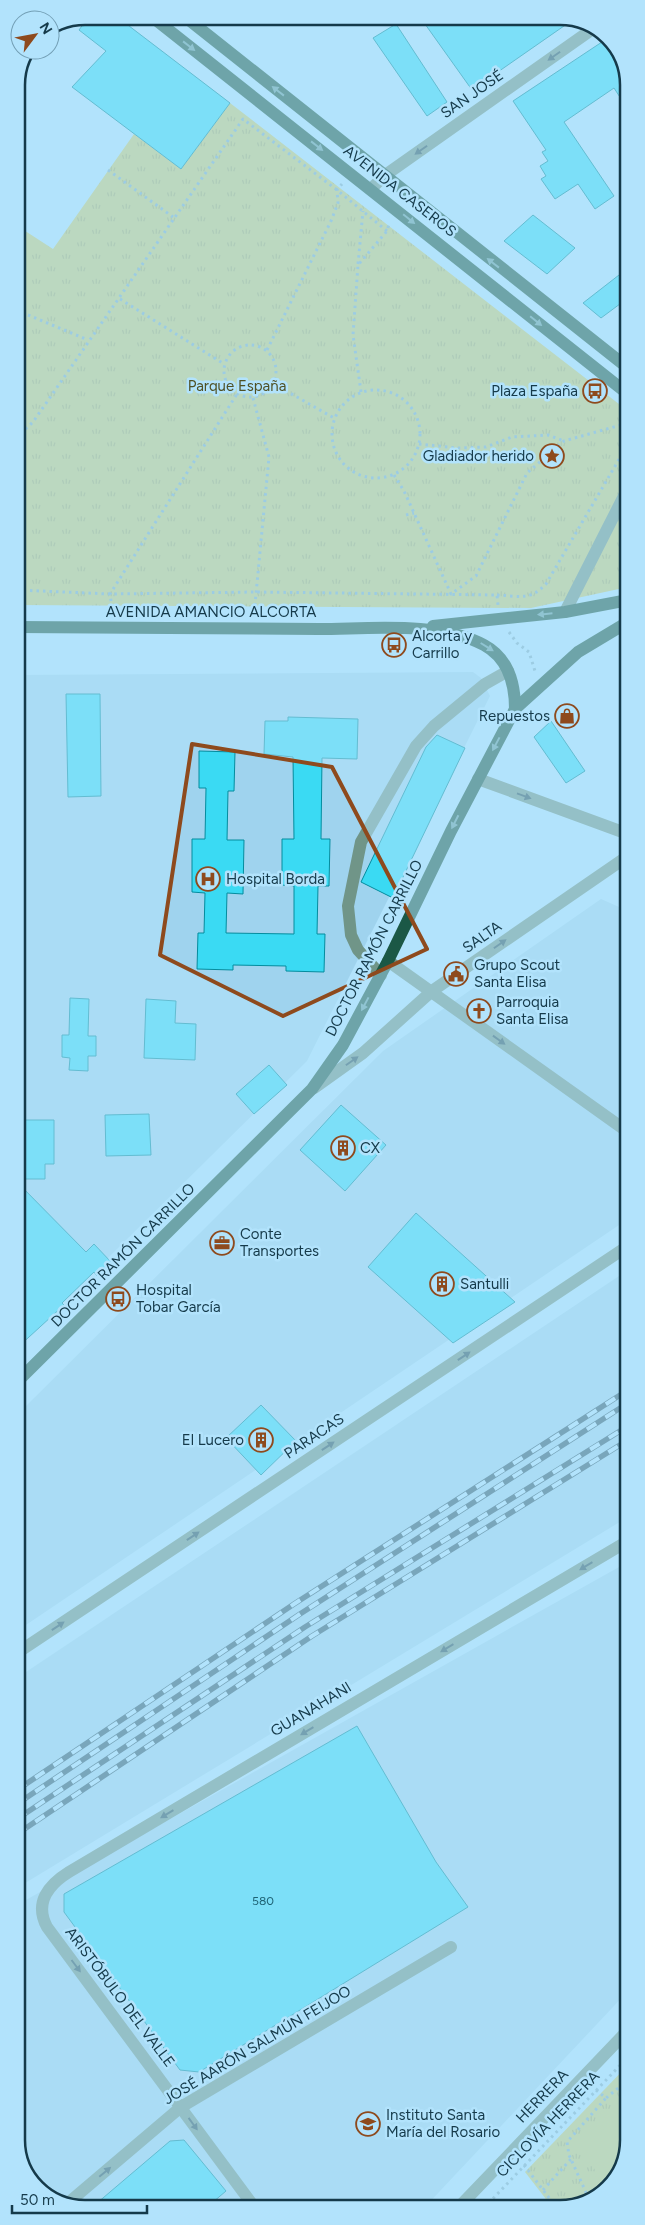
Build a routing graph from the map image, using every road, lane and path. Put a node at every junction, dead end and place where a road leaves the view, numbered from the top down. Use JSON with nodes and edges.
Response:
{"nodes":[{"id":1,"x":162,"y":25,"type":"edge"},
{"id":2,"x":195,"y":25,"type":"edge"},
{"id":3,"x":588,"y":32,"type":"edge"},
{"id":4,"x":108,"y":170,"type":"dead end"},
{"id":5,"x":350,"y":172,"type":"junction"},
{"id":6,"x":384,"y":176,"type":"junction"},
{"id":7,"x":371,"y":189,"type":"junction"},
{"id":8,"x":337,"y":190,"type":"junction"},
{"id":9,"x":363,"y":211,"type":"junction"},
{"id":10,"x":398,"y":211,"type":"junction"},
{"id":11,"x":173,"y":217,"type":"junction"},
{"id":12,"x":387,"y":231,"type":"junction"},
{"id":13,"x":358,"y":265,"type":"junction"},
{"id":14,"x":120,"y":299,"type":"junction"},
{"id":15,"x":25,"y":314,"type":"edge"},
{"id":16,"x":88,"y":340,"type":"junction"},
{"id":17,"x":266,"y":350,"type":"junction"},
{"id":18,"x":620,"y":362,"type":"edge"},
{"id":19,"x":224,"y":364,"type":"junction"},
{"id":20,"x":274,"y":384,"type":"junction"},
{"id":21,"x":620,"y":388,"type":"edge"},
{"id":22,"x":361,"y":392,"type":"junction"},
{"id":23,"x":236,"y":394,"type":"junction"},
{"id":24,"x":253,"y":398,"type":"junction"},
{"id":25,"x":334,"y":418,"type":"junction"},
{"id":26,"x":620,"y":424,"type":"edge"},
{"id":27,"x":25,"y":430,"type":"edge"},
{"id":28,"x":564,"y":441,"type":"junction"},
{"id":29,"x":419,"y":444,"type":"junction"},
{"id":30,"x":620,"y":458,"type":"edge"},
{"id":31,"x":394,"y":475,"type":"junction"},
{"id":32,"x":620,"y":504,"type":"edge"},
{"id":33,"x":414,"y":513,"type":"junction"},
{"id":34,"x":406,"y":515,"type":"dead end"},
{"id":35,"x":25,"y":590,"type":"edge"},
{"id":36,"x":255,"y":592,"type":"junction"},
{"id":37,"x":110,"y":594,"type":"junction"},
{"id":38,"x":451,"y":594,"type":"junction"},
{"id":39,"x":497,"y":595,"type":"junction"},
{"id":40,"x":620,"y":602,"type":"edge"},
{"id":41,"x":565,"y":612,"type":"junction"},
{"id":42,"x":498,"y":619,"type":"junction"},
{"id":43,"x":25,"y":627,"type":"edge"},
{"id":44,"x":620,"y":627,"type":"edge"},
{"id":45,"x":114,"y":628,"type":"junction"},
{"id":46,"x":253,"y":628,"type":"junction"},
{"id":47,"x":406,"y":630,"type":"junction"},
{"id":48,"x":508,"y":671,"type":"junction"},
{"id":49,"x":542,"y":682,"type":"junction"},
{"id":50,"x":515,"y":709,"type":"junction"},
{"id":51,"x":478,"y":779,"type":"junction"},
{"id":52,"x":620,"y":831,"type":"edge"},
{"id":53,"x":620,"y":862,"type":"edge"},
{"id":54,"x":388,"y":961,"type":"junction"},
{"id":55,"x":381,"y":975,"type":"junction"},
{"id":56,"x":432,"y":991,"type":"junction"},
{"id":57,"x":312,"y":1089,"type":"junction"},
{"id":58,"x":620,"y":1126,"type":"edge"},
{"id":59,"x":620,"y":1251,"type":"edge"},
{"id":60,"x":25,"y":1374,"type":"edge"},
{"id":61,"x":620,"y":1546,"type":"edge"},
{"id":62,"x":25,"y":1648,"type":"edge"},
{"id":63,"x":47,"y":1926,"type":"joint"},
{"id":64,"x":451,"y":1947,"type":"dead end"},
{"id":65,"x":620,"y":2038,"type":"edge"},
{"id":66,"x":620,"y":2065,"type":"edge"},
{"id":67,"x":582,"y":2078,"type":"junction"},
{"id":68,"x":620,"y":2089,"type":"edge"},
{"id":69,"x":596,"y":2090,"type":"junction"},
{"id":70,"x":606,"y":2098,"type":"junction"},
{"id":71,"x":181,"y":2107,"type":"junction"},
{"id":72,"x":570,"y":2159,"type":"junction"},
{"id":73,"x":524,"y":2165,"type":"junction"},
{"id":74,"x":543,"y":2190,"type":"junction"},
{"id":75,"x":586,"y":2194,"type":"edge"},
{"id":76,"x":74,"y":2199,"type":"edge"},
{"id":77,"x":249,"y":2200,"type":"edge"},
{"id":78,"x":466,"y":2200,"type":"edge"},
{"id":79,"x":491,"y":2200,"type":"edge"},
{"id":80,"x":551,"y":2200,"type":"edge"}],
"edges":[{"from":1,"to":5,"type":"main road","name":"AVENIDA CASEROS","one_way":true},
{"from":6,"to":2,"type":"main road","name":"AVENIDA CASEROS","one_way":true},
{"from":3,"to":6,"type":"street","name":"SAN JOSÉ","one_way":true},
{"from":4,"to":11,"type":"path"},
{"from":5,"to":7,"type":"main road","name":"AVENIDA CASEROS"},
{"from":5,"to":8,"type":"path"},
{"from":6,"to":7,"type":"street","name":"SAN JOSÉ"},
{"from":18,"to":6,"type":"main road","name":"AVENIDA CASEROS","one_way":true},
{"from":7,"to":10,"type":"main road","name":"AVENIDA CASEROS"},
{"from":8,"to":9,"type":"path"},
{"from":8,"to":11,"type":"path"},
{"from":8,"to":17,"type":"path"},
{"from":9,"to":12,"type":"path"},
{"from":9,"to":13,"type":"path"},
{"from":10,"to":12,"type":"path"},
{"from":10,"to":21,"type":"main road","name":"AVENIDA CASEROS","one_way":true},
{"from":11,"to":14,"type":"path"},
{"from":12,"to":13,"type":"path"},
{"from":13,"to":22,"type":"path"},
{"from":14,"to":16,"type":"path"},
{"from":14,"to":19,"type":"path"},
{"from":15,"to":16,"type":"path"},
{"from":16,"to":27,"type":"path"},
{"from":17,"to":19,"type":"path"},
{"from":17,"to":20,"type":"path"},
{"from":19,"to":23,"type":"path"},
{"from":20,"to":24,"type":"path"},
{"from":20,"to":25,"type":"path"},
{"from":22,"to":25,"type":"path"},
{"from":22,"to":29,"type":"path"},
{"from":23,"to":24,"type":"path"},
{"from":23,"to":37,"type":"path"},
{"from":24,"to":36,"type":"path"},
{"from":25,"to":31,"type":"path"},
{"from":26,"to":28,"type":"path"},
{"from":28,"to":29,"type":"path"},
{"from":28,"to":38,"type":"path"},
{"from":29,"to":31,"type":"path"},
{"from":30,"to":39,"type":"path"},
{"from":31,"to":33,"type":"path"},
{"from":32,"to":41,"type":"street"},
{"from":33,"to":34,"type":"path"},
{"from":33,"to":38,"type":"path"},
{"from":35,"to":37,"type":"path"},
{"from":36,"to":37,"type":"path"},
{"from":36,"to":38,"type":"path"},
{"from":36,"to":46,"type":"path"},
{"from":37,"to":45,"type":"path"},
{"from":38,"to":39,"type":"path"},
{"from":39,"to":42,"type":"path"},
{"from":40,"to":41,"type":"main road","name":"AVENIDA AMANCIO ALCORTA"},
{"from":41,"to":42,"type":"main road","name":"AVENIDA AMANCIO ALCORTA","one_way":true},
{"from":42,"to":47,"type":"main road","name":"AVENIDA AMANCIO ALCORTA"},
{"from":42,"to":49,"type":"path"},
{"from":43,"to":45,"type":"main road","name":"AVENIDA AMANCIO ALCORTA"},
{"from":44,"to":49,"type":"main road","name":"DOCTOR RAMÓN CARRILLO"},
{"from":45,"to":46,"type":"main road","name":"AVENIDA AMANCIO ALCORTA"},
{"from":46,"to":47,"type":"main road","name":"AVENIDA AMANCIO ALCORTA"},
{"from":47,"to":48,"type":"main road","name":"AVENIDA AMANCIO ALCORTA","one_way":true},
{"from":48,"to":50,"type":"main road","name":"AVENIDA AMANCIO ALCORTA"},
{"from":48,"to":55,"type":"street"},
{"from":49,"to":50,"type":"main road","name":"DOCTOR RAMÓN CARRILLO"},
{"from":50,"to":51,"type":"main road","name":"DOCTOR RAMÓN CARRILLO","one_way":true},
{"from":51,"to":52,"type":"street","one_way":true},
{"from":51,"to":54,"type":"main road","name":"DOCTOR RAMÓN CARRILLO","one_way":true},
{"from":56,"to":53,"type":"street","name":"SALTA","one_way":true},
{"from":54,"to":55,"type":"main road","name":"DOCTOR RAMÓN CARRILLO"},
{"from":54,"to":56,"type":"street"},
{"from":55,"to":57,"type":"main road","name":"DOCTOR RAMÓN CARRILLO","one_way":true},
{"from":57,"to":56,"type":"street","name":"SALTA","one_way":true},
{"from":56,"to":58,"type":"street","one_way":true},
{"from":57,"to":60,"type":"main road","name":"DOCTOR RAMÓN CARRILLO"},
{"from":62,"to":59,"type":"street","name":"PARACAS","one_way":true},
{"from":61,"to":63,"type":"street","name":"GUANAHANI","one_way":true},
{"from":63,"to":71,"type":"street","name":"ARISTÓBULO DEL VALLE","one_way":true},
{"from":64,"to":71,"type":"street","name":"JOSÉ AARÓN SALMÚN FEIJOO"},
{"from":65,"to":67,"type":"street","name":"HERRERA"},
{"from":66,"to":69,"type":"path","name":"CICLOVÍA HERRERA"},
{"from":67,"to":69,"type":"path"},
{"from":67,"to":78,"type":"street","name":"HERRERA"},
{"from":68,"to":70,"type":"path"},
{"from":69,"to":70,"type":"path"},
{"from":69,"to":73,"type":"path","name":"CICLOVÍA HERRERA"},
{"from":70,"to":72,"type":"path"},
{"from":76,"to":71,"type":"street","name":"JOSÉ AARÓN SALMÚN FEIJOO","one_way":true},
{"from":71,"to":77,"type":"street","name":"ARISTÓBULO DEL VALLE","one_way":true},
{"from":72,"to":74,"type":"path"},
{"from":72,"to":75,"type":"path"},
{"from":73,"to":74,"type":"path"},
{"from":73,"to":79,"type":"path","name":"CICLOVÍA HERRERA"},
{"from":74,"to":80,"type":"path"}]}
